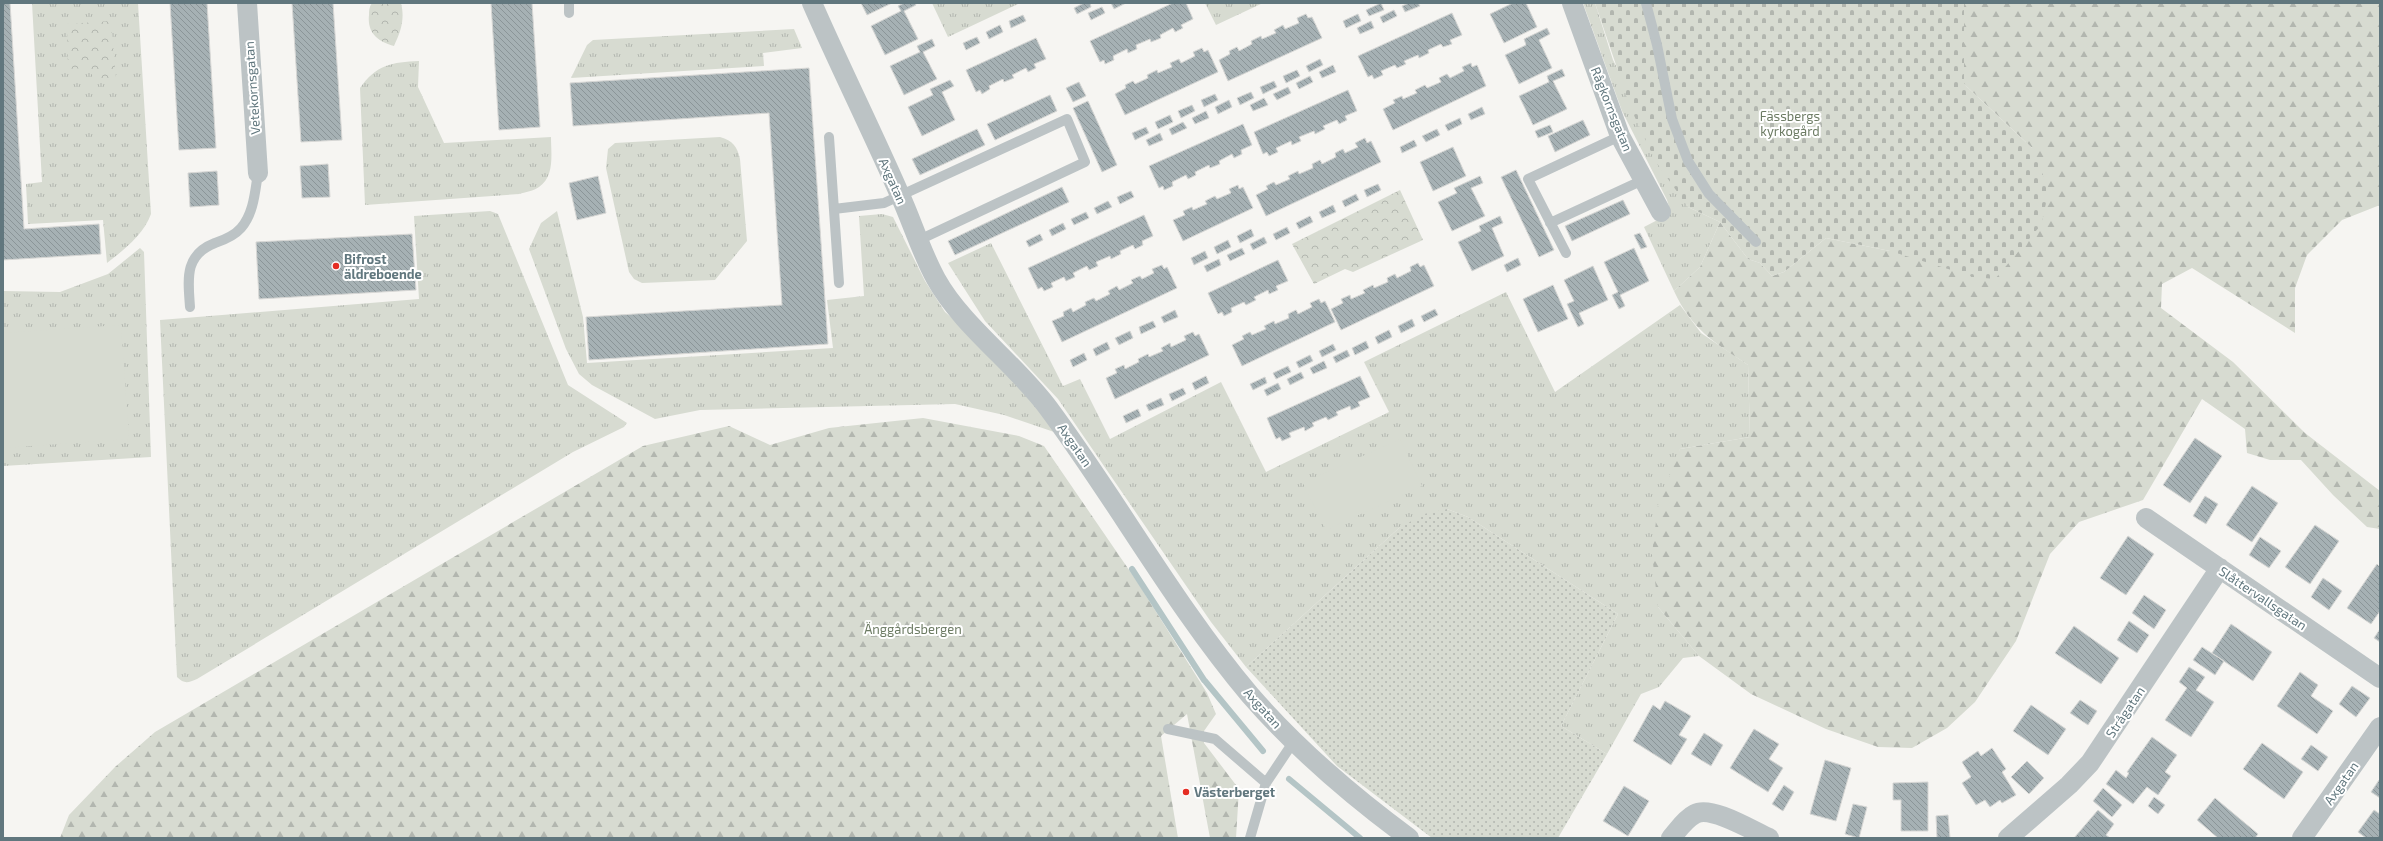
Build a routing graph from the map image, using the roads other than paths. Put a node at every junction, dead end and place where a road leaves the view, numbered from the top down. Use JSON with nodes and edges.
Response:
{"nodes":[{"id":1,"x":247,"y":3,"type":"edge"},
{"id":2,"x":812,"y":3,"type":"edge"},
{"id":3,"x":1572,"y":3,"type":"edge"},
{"id":4,"x":1646,"y":3,"type":"edge"},
{"id":5,"x":1620,"y":136,"type":"junction"},
{"id":6,"x":829,"y":137,"type":"dead end"},
{"id":7,"x":258,"y":173,"type":"joint"},
{"id":8,"x":1643,"y":180,"type":"junction"},
{"id":9,"x":900,"y":195,"type":"junction"},
{"id":10,"x":834,"y":209,"type":"junction"},
{"id":11,"x":1661,"y":212,"type":"dead end"},
{"id":12,"x":1550,"y":223,"type":"junction"},
{"id":13,"x":918,"y":240,"type":"junction"},
{"id":14,"x":1756,"y":242,"type":"dead end"},
{"id":15,"x":1566,"y":253,"type":"dead end"},
{"id":16,"x":839,"y":283,"type":"dead end"},
{"id":17,"x":190,"y":307,"type":"dead end"},
{"id":18,"x":2146,"y":518,"type":"dead end"},
{"id":19,"x":2220,"y":568,"type":"junction"},
{"id":20,"x":2380,"y":678,"type":"edge"},
{"id":21,"x":2380,"y":727,"type":"edge"},
{"id":22,"x":1168,"y":729,"type":"dead end"},
{"id":23,"x":1294,"y":741,"type":"junction"},
{"id":24,"x":1266,"y":783,"type":"junction"},
{"id":25,"x":1250,"y":838,"type":"edge"},
{"id":26,"x":1409,"y":838,"type":"edge"},
{"id":27,"x":1671,"y":838,"type":"edge"},
{"id":28,"x":1770,"y":838,"type":"edge"},
{"id":29,"x":2008,"y":838,"type":"edge"},
{"id":30,"x":2302,"y":838,"type":"edge"}],
"edges":[{"from":1,"to":7,"type":"street","name":"Vetekornsgatan"},
{"from":2,"to":9,"type":"street","name":"Axgatan"},
{"from":3,"to":5,"type":"street","name":"Rågkornsgatan"},
{"from":4,"to":14,"type":"lane"},
{"from":5,"to":8,"type":"street","name":"Rågkornsgatan"},
{"from":5,"to":12,"type":"lane"},
{"from":6,"to":10,"type":"lane"},
{"from":7,"to":17,"type":"lane"},
{"from":8,"to":11,"type":"street","name":"Rågkornsgatan"},
{"from":8,"to":12,"type":"lane"},
{"from":9,"to":10,"type":"lane"},
{"from":9,"to":13,"type":"street","name":"Axgatan"},
{"from":9,"to":13,"type":"lane"},
{"from":10,"to":16,"type":"lane"},
{"from":12,"to":15,"type":"lane"},
{"from":13,"to":23,"type":"street","name":"Axgatan"},
{"from":18,"to":19,"type":"street","name":"Slåttervallsgatan"},
{"from":19,"to":20,"type":"street","name":"Slåttervallsgatan"},
{"from":19,"to":29,"type":"street","name":"Strågatan"},
{"from":21,"to":30,"type":"street","name":"Axgatan"},
{"from":22,"to":24,"type":"lane"},
{"from":23,"to":24,"type":"lane"},
{"from":23,"to":26,"type":"street","name":"Axgatan"},
{"from":24,"to":25,"type":"lane"},
{"from":27,"to":28,"type":"street"}]}
